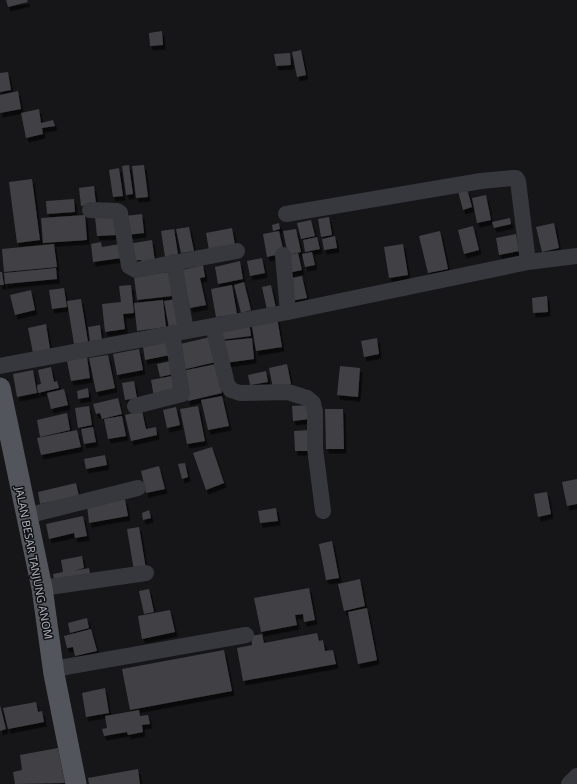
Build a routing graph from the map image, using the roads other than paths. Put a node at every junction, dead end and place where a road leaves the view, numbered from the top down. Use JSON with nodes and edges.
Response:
{"nodes":[{"id":1,"x":90,"y":210,"type":"dead end"},
{"id":2,"x":286,"y":214,"type":"dead end"},
{"id":3,"x":236,"y":252,"type":"dead end"},
{"id":4,"x":283,"y":255,"type":"dead end"},
{"id":5,"x":577,"y":256,"type":"edge"},
{"id":6,"x":174,"y":262,"type":"junction"},
{"id":7,"x":528,"y":262,"type":"junction"},
{"id":8,"x":288,"y":312,"type":"junction"},
{"id":9,"x":213,"y":326,"type":"junction"},
{"id":10,"x":179,"y":332,"type":"junction"},
{"id":11,"x":0,"y":366,"type":"edge"},
{"id":12,"x":0,"y":388,"type":"edge"},
{"id":13,"x":135,"y":406,"type":"dead end"},
{"id":14,"x":138,"y":488,"type":"dead end"},
{"id":15,"x":324,"y":511,"type":"dead end"},
{"id":16,"x":26,"y":516,"type":"junction"},
{"id":17,"x":146,"y":572,"type":"dead end"},
{"id":18,"x":42,"y":588,"type":"junction"},
{"id":19,"x":246,"y":635,"type":"dead end"},
{"id":20,"x":54,"y":669,"type":"junction"},
{"id":21,"x":577,"y":776,"type":"edge"},
{"id":22,"x":76,"y":784,"type":"edge"},
{"id":23,"x":569,"y":784,"type":"edge"}],
"edges":[{"from":1,"to":6,"type":"street"},
{"from":2,"to":7,"type":"street"},
{"from":3,"to":6,"type":"street"},
{"from":4,"to":8,"type":"street"},
{"from":5,"to":7,"type":"street"},
{"from":6,"to":10,"type":"street"},
{"from":7,"to":8,"type":"street"},
{"from":8,"to":9,"type":"street"},
{"from":9,"to":10,"type":"street"},
{"from":9,"to":15,"type":"street"},
{"from":10,"to":11,"type":"street"},
{"from":10,"to":13,"type":"street"},
{"from":12,"to":16,"type":"main road","name":"JALAN BESAR TANJUNG ANOM"},
{"from":14,"to":16,"type":"street"},
{"from":16,"to":18,"type":"main road","name":"JALAN BESAR TANJUNG ANOM"},
{"from":17,"to":18,"type":"street"},
{"from":18,"to":20,"type":"main road","name":"JALAN BESAR TANJUNG ANOM"},
{"from":19,"to":20,"type":"street"},
{"from":20,"to":22,"type":"main road","name":"JALAN BESAR TANJUNG ANOM"},
{"from":21,"to":23,"type":"street"}]}
